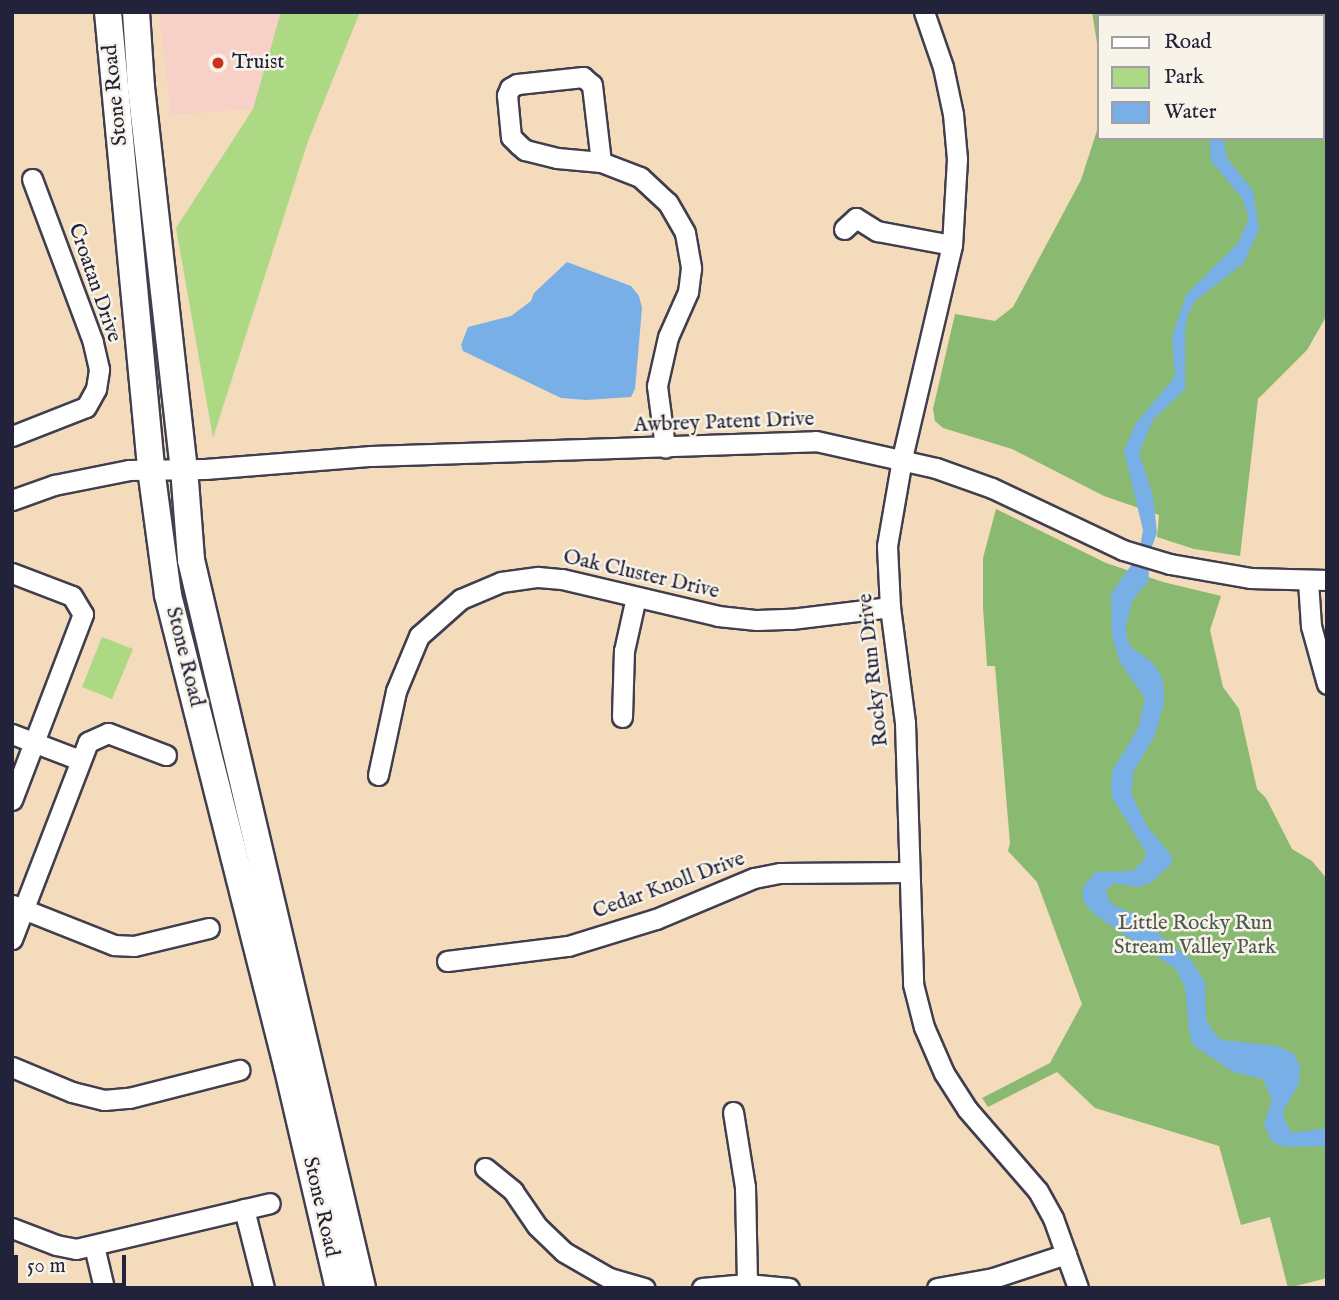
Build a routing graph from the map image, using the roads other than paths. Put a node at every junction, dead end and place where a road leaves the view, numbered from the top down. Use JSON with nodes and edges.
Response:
{"nodes":[{"id":1,"x":108,"y":12,"type":"edge"},
{"id":2,"x":136,"y":12,"type":"edge"},
{"id":3,"x":924,"y":12,"type":"edge"},
{"id":4,"x":601,"y":162,"type":"junction"},
{"id":5,"x":32,"y":179,"type":"dead end"},
{"id":6,"x":844,"y":229,"type":"dead end"},
{"id":7,"x":952,"y":245,"type":"junction"},
{"id":8,"x":12,"y":436,"type":"edge"},
{"id":9,"x":665,"y":447,"type":"junction"},
{"id":10,"x":902,"y":459,"type":"junction"},
{"id":11,"x":151,"y":468,"type":"junction"},
{"id":12,"x":184,"y":468,"type":"junction"},
{"id":13,"x":12,"y":500,"type":"edge"},
{"id":14,"x":12,"y":573,"type":"edge"},
{"id":15,"x":1317,"y":580,"type":"edge"},
{"id":16,"x":636,"y":597,"type":"junction"},
{"id":17,"x":890,"y":607,"type":"junction"},
{"id":18,"x":1327,"y":684,"type":"edge"},
{"id":19,"x":622,"y":717,"type":"dead end"},
{"id":20,"x":12,"y":734,"type":"edge"},
{"id":21,"x":34,"y":743,"type":"junction"},
{"id":22,"x":166,"y":755,"type":"dead end"},
{"id":23,"x":80,"y":760,"type":"junction"},
{"id":24,"x":378,"y":775,"type":"dead end"},
{"id":25,"x":12,"y":800,"type":"edge"},
{"id":26,"x":908,"y":872,"type":"junction"},
{"id":27,"x":18,"y":907,"type":"edge"},
{"id":28,"x":209,"y":928,"type":"dead end"},
{"id":29,"x":12,"y":939,"type":"edge"},
{"id":30,"x":447,"y":961,"type":"dead end"},
{"id":31,"x":12,"y":1068,"type":"edge"},
{"id":32,"x":239,"y":1070,"type":"dead end"},
{"id":33,"x":733,"y":1112,"type":"dead end"},
{"id":34,"x":485,"y":1168,"type":"dead end"},
{"id":35,"x":271,"y":1203,"type":"dead end"},
{"id":36,"x":244,"y":1209,"type":"junction"},
{"id":37,"x":12,"y":1228,"type":"edge"},
{"id":38,"x":94,"y":1246,"type":"junction"},
{"id":39,"x":1066,"y":1254,"type":"junction"},
{"id":40,"x":747,"y":1284,"type":"junction"},
{"id":41,"x":104,"y":1288,"type":"edge"},
{"id":42,"x":264,"y":1288,"type":"edge"},
{"id":43,"x":340,"y":1288,"type":"edge"},
{"id":44,"x":362,"y":1288,"type":"edge"},
{"id":45,"x":645,"y":1288,"type":"edge"},
{"id":46,"x":702,"y":1288,"type":"edge"},
{"id":47,"x":789,"y":1288,"type":"edge"},
{"id":48,"x":937,"y":1288,"type":"edge"},
{"id":49,"x":1077,"y":1288,"type":"edge"}],
"edges":[{"from":1,"to":11,"type":"main road","name":"Stone Road"},
{"from":2,"to":12,"type":"main road","name":"Stone Road"},
{"from":3,"to":7,"type":"street","name":"Rocky Run Drive"},
{"from":4,"to":4,"type":"street"},
{"from":4,"to":9,"type":"street"},
{"from":5,"to":8,"type":"street","name":"Croatan Drive"},
{"from":6,"to":7,"type":"street"},
{"from":7,"to":10,"type":"street","name":"Rocky Run Drive"},
{"from":9,"to":10,"type":"street","name":"Awbrey Patent Drive"},
{"from":9,"to":12,"type":"street","name":"Awbrey Patent Drive"},
{"from":10,"to":15,"type":"street","name":"Awbrey Patent Drive"},
{"from":10,"to":17,"type":"street","name":"Rocky Run Drive"},
{"from":11,"to":12,"type":"street","name":"Awbrey Patent Drive"},
{"from":11,"to":13,"type":"street","name":"Awbrey Patent Drive"},
{"from":11,"to":43,"type":"main road","name":"Stone Road"},
{"from":12,"to":44,"type":"main road","name":"Stone Road"},
{"from":14,"to":21,"type":"street"},
{"from":15,"to":18,"type":"street"},
{"from":16,"to":17,"type":"street","name":"Oak Cluster Drive"},
{"from":16,"to":19,"type":"street"},
{"from":16,"to":24,"type":"street","name":"Oak Cluster Drive"},
{"from":17,"to":26,"type":"street","name":"Rocky Run Drive"},
{"from":20,"to":21,"type":"street"},
{"from":21,"to":23,"type":"street"},
{"from":21,"to":25,"type":"street"},
{"from":22,"to":23,"type":"street"},
{"from":23,"to":27,"type":"street"},
{"from":26,"to":30,"type":"street","name":"Cedar Knoll Drive"},
{"from":26,"to":39,"type":"street","name":"Rocky Run Drive"},
{"from":27,"to":28,"type":"street"},
{"from":27,"to":29,"type":"street"},
{"from":31,"to":32,"type":"street"},
{"from":33,"to":40,"type":"street"},
{"from":34,"to":45,"type":"street"},
{"from":35,"to":36,"type":"street"},
{"from":36,"to":38,"type":"street"},
{"from":36,"to":42,"type":"street"},
{"from":37,"to":38,"type":"street"},
{"from":38,"to":41,"type":"street"},
{"from":39,"to":48,"type":"street"},
{"from":39,"to":49,"type":"street","name":"Rocky Run Drive"},
{"from":40,"to":46,"type":"street"},
{"from":40,"to":47,"type":"street"}]}
